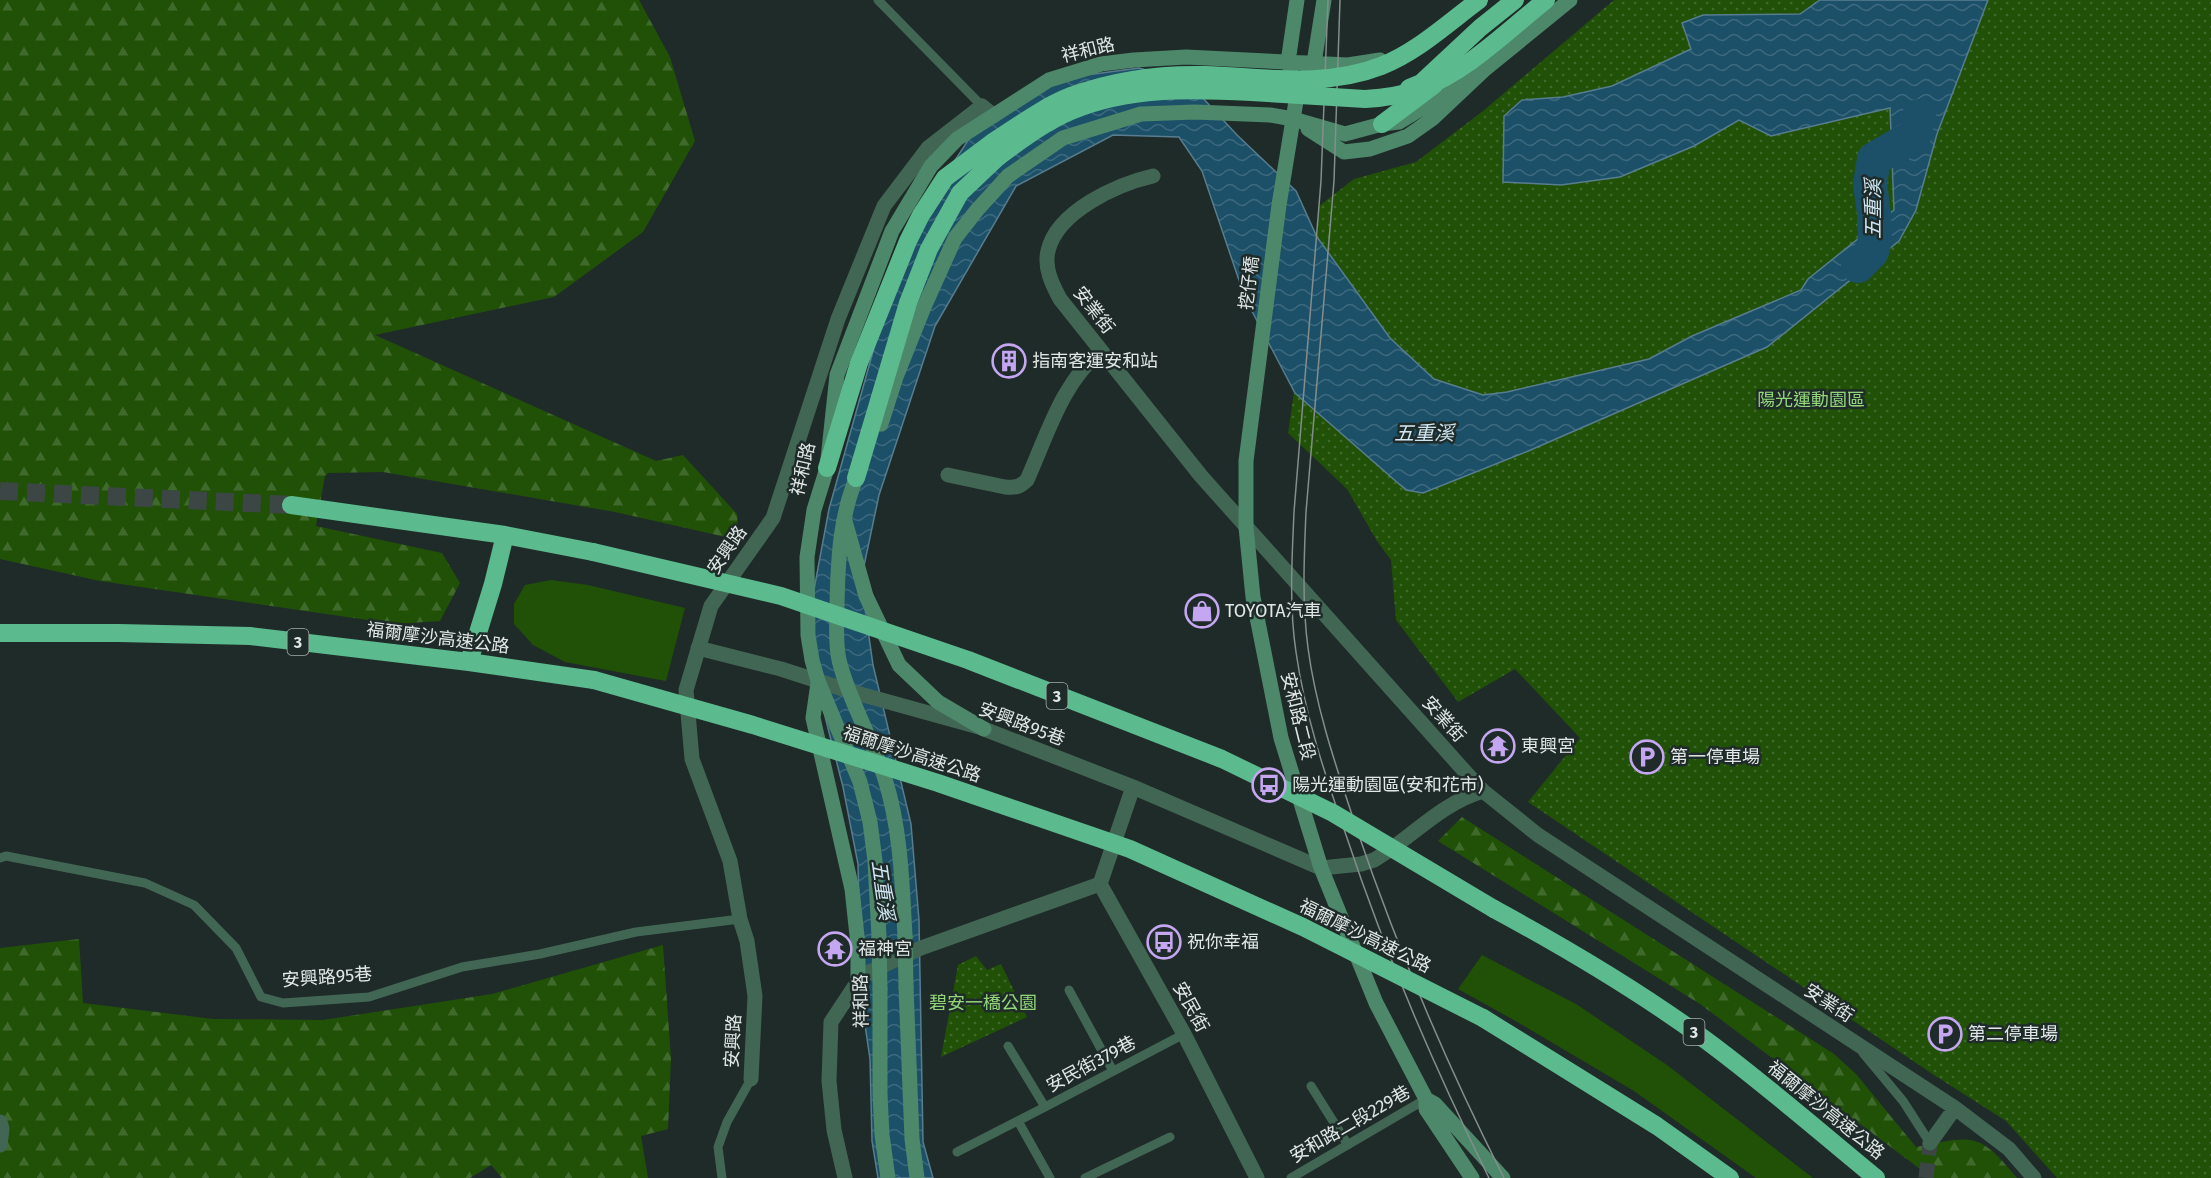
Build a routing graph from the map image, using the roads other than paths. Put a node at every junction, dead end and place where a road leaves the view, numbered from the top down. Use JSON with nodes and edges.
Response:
{"nodes":[{"id":1,"x":878,"y":0,"type":"edge"},
{"id":2,"x":888,"y":0,"type":"edge"},
{"id":3,"x":1297,"y":0,"type":"edge"},
{"id":4,"x":1324,"y":0,"type":"edge"},
{"id":5,"x":1472,"y":0,"type":"edge"},
{"id":6,"x":1479,"y":0,"type":"edge"},
{"id":7,"x":1515,"y":0,"type":"edge"},
{"id":8,"x":1537,"y":0,"type":"edge"},
{"id":9,"x":1546,"y":0,"type":"edge"},
{"id":10,"x":1570,"y":0,"type":"edge"},
{"id":11,"x":888,"y":11,"type":"junction"},
{"id":12,"x":1225,"y":59,"type":"junction"},
{"id":13,"x":1246,"y":59,"type":"junction"},
{"id":14,"x":1288,"y":62,"type":"junction"},
{"id":15,"x":1314,"y":63,"type":"junction"},
{"id":16,"x":1484,"y":70,"type":"junction"},
{"id":17,"x":1298,"y":89,"type":"junction"},
{"id":18,"x":982,"y":106,"type":"junction"},
{"id":19,"x":1223,"y":113,"type":"junction"},
{"id":20,"x":1244,"y":114,"type":"junction"},
{"id":21,"x":994,"y":116,"type":"junction"},
{"id":22,"x":1293,"y":119,"type":"junction"},
{"id":23,"x":1382,"y":124,"type":"junction"},
{"id":24,"x":995,"y":150,"type":"junction"},
{"id":25,"x":1153,"y":176,"type":"dead end"},
{"id":26,"x":1101,"y":351,"type":"junction"},
{"id":27,"x":1250,"y":424,"type":"joint"},
{"id":28,"x":827,"y":468,"type":"junction"},
{"id":29,"x":948,"y":475,"type":"dead end"},
{"id":30,"x":856,"y":478,"type":"junction"},
{"id":31,"x":291,"y":505,"type":"tunnel mouth"},
{"id":32,"x":844,"y":514,"type":"junction"},
{"id":33,"x":1246,"y":527,"type":"junction"},
{"id":34,"x":505,"y":535,"type":"junction"},
{"id":35,"x":0,"y":633,"type":"edge"},
{"id":36,"x":698,"y":648,"type":"junction"},
{"id":37,"x":469,"y":662,"type":"junction"},
{"id":38,"x":818,"y":681,"type":"junction"},
{"id":39,"x":849,"y":691,"type":"junction"},
{"id":40,"x":984,"y":729,"type":"junction"},
{"id":41,"x":1133,"y":787,"type":"junction"},
{"id":42,"x":1483,"y":791,"type":"junction"},
{"id":43,"x":0,"y":858,"type":"edge"},
{"id":44,"x":1321,"y":868,"type":"junction"},
{"id":45,"x":1100,"y":884,"type":"junction"},
{"id":46,"x":740,"y":919,"type":"junction"},
{"id":47,"x":861,"y":978,"type":"junction"},
{"id":48,"x":1069,"y":990,"type":"dead end"},
{"id":49,"x":1184,"y":1034,"type":"junction"},
{"id":50,"x":1854,"y":1042,"type":"junction"},
{"id":51,"x":1008,"y":1046,"type":"dead end"},
{"id":52,"x":1113,"y":1071,"type":"junction"},
{"id":53,"x":751,"y":1079,"type":"joint"},
{"id":54,"x":1311,"y":1086,"type":"dead end"},
{"id":55,"x":1426,"y":1099,"type":"junction"},
{"id":56,"x":1045,"y":1107,"type":"junction"},
{"id":57,"x":1955,"y":1108,"type":"junction"},
{"id":58,"x":1018,"y":1121,"type":"junction"},
{"id":59,"x":0,"y":1122,"type":"edge"},
{"id":60,"x":1170,"y":1137,"type":"dead end"},
{"id":61,"x":1930,"y":1143,"type":"joint"},
{"id":62,"x":0,"y":1145,"type":"edge"},
{"id":63,"x":1348,"y":1145,"type":"junction"},
{"id":64,"x":957,"y":1152,"type":"dead end"},
{"id":65,"x":722,"y":1178,"type":"edge"},
{"id":66,"x":845,"y":1178,"type":"edge"},
{"id":67,"x":888,"y":1178,"type":"edge"},
{"id":68,"x":916,"y":1178,"type":"edge"},
{"id":69,"x":1050,"y":1178,"type":"edge"},
{"id":70,"x":1085,"y":1178,"type":"edge"},
{"id":71,"x":1257,"y":1178,"type":"edge"},
{"id":72,"x":1291,"y":1178,"type":"edge"},
{"id":73,"x":1472,"y":1178,"type":"edge"},
{"id":74,"x":1503,"y":1178,"type":"edge"},
{"id":75,"x":1731,"y":1178,"type":"edge"},
{"id":76,"x":1876,"y":1178,"type":"edge"},
{"id":77,"x":2034,"y":1178,"type":"edge"}],
"edges":[{"from":1,"to":11,"type":"lane"},
{"from":2,"to":11,"type":"lane"},
{"from":3,"to":14,"type":"main road"},
{"from":4,"to":15,"type":"main road"},
{"from":5,"to":15,"type":"main road","name":"祥和路"},
{"from":6,"to":24,"type":"highway","bridge":true},
{"from":7,"to":17,"type":"highway"},
{"from":8,"to":23,"type":"highway"},
{"from":9,"to":24,"type":"highway","bridge":true},
{"from":10,"to":16,"type":"main road"},
{"from":11,"to":18,"type":"lane"},
{"from":12,"to":13,"type":"main road","name":"祥和路"},
{"from":12,"to":19,"type":"main road"},
{"from":12,"to":21,"type":"main road","name":"祥和路"},
{"from":13,"to":14,"type":"main road","name":"祥和路"},
{"from":13,"to":20,"type":"main road"},
{"from":14,"to":15,"type":"main road","name":"祥和路"},
{"from":14,"to":17,"type":"main road"},
{"from":15,"to":17,"type":"main road"},
{"from":16,"to":22,"type":"main road"},
{"from":16,"to":23,"type":"main road"},
{"from":17,"to":22,"type":"main road","name":"挖仔橋"},
{"from":18,"to":21,"type":"street"},
{"from":18,"to":36,"type":"street","name":"安興路"},
{"from":19,"to":20,"type":"main road"},
{"from":19,"to":30,"type":"main road"},
{"from":20,"to":22,"type":"main road"},
{"from":21,"to":28,"type":"main road","name":"祥和路"},
{"from":22,"to":23,"type":"main road"},
{"from":22,"to":27,"type":"main road","name":"挖仔橋"},
{"from":24,"to":28,"type":"highway"},
{"from":24,"to":30,"type":"highway"},
{"from":25,"to":26,"type":"street","name":"安業街"},
{"from":26,"to":29,"type":"street"},
{"from":26,"to":33,"type":"street","name":"安業街"},
{"from":27,"to":33,"type":"main road","name":"安和路二段"},
{"from":28,"to":38,"type":"main road","name":"祥和路"},
{"from":30,"to":32,"type":"main road"},
{"from":31,"to":34,"type":"highway","name":"福爾摩沙高速公路","number":"3"},
{"from":32,"to":39,"type":"main road"},
{"from":32,"to":40,"type":"main road"},
{"from":33,"to":42,"type":"street","name":"安業街"},
{"from":33,"to":44,"type":"main road","name":"安和路二段"},
{"from":34,"to":37,"type":"highway"},
{"from":34,"to":76,"type":"highway","name":"福爾摩沙高速公路","number":"3","bridge":true},
{"from":35,"to":37,"type":"highway","name":"福爾摩沙高速公路","number":"3"},
{"from":36,"to":38,"type":"street","name":"安興路95巷"},
{"from":36,"to":46,"type":"street","name":"安興路"},
{"from":37,"to":75,"type":"highway","name":"福爾摩沙高速公路","number":"3","bridge":true},
{"from":38,"to":39,"type":"street","name":"安興路95巷"},
{"from":38,"to":47,"type":"main road"},
{"from":38,"to":67,"type":"main road","name":"祥和路","bridge":true},
{"from":39,"to":40,"type":"street","name":"安興路95巷"},
{"from":39,"to":68,"type":"main road","bridge":true},
{"from":40,"to":41,"type":"street","name":"安興路95巷"},
{"from":41,"to":44,"type":"street","name":"安興路95巷"},
{"from":41,"to":45,"type":"street"},
{"from":42,"to":44,"type":"street"},
{"from":42,"to":50,"type":"street","name":"安業街"},
{"from":43,"to":46,"type":"lane","name":"安興路95巷"},
{"from":44,"to":55,"type":"main road","name":"安和路二段"},
{"from":45,"to":47,"type":"street","bridge":true},
{"from":45,"to":49,"type":"street","name":"安民街"},
{"from":46,"to":53,"type":"street","name":"安興路"},
{"from":47,"to":66,"type":"street"},
{"from":48,"to":52,"type":"lane"},
{"from":49,"to":52,"type":"lane","name":"安民街379巷"},
{"from":49,"to":71,"type":"street","name":"安民街"},
{"from":50,"to":57,"type":"street","name":"安業街"},
{"from":50,"to":61,"type":"lane"},
{"from":51,"to":56,"type":"lane","name":"安民街379巷"},
{"from":52,"to":56,"type":"lane","name":"安民街379巷"},
{"from":53,"to":65,"type":"lane"},
{"from":54,"to":63,"type":"lane"},
{"from":55,"to":63,"type":"lane","name":"安和路二段229巷"},
{"from":55,"to":73,"type":"main road","name":"安和路二段"},
{"from":55,"to":74,"type":"main road","name":"安和路二段"},
{"from":56,"to":58,"type":"lane"},
{"from":57,"to":61,"type":"street"},
{"from":57,"to":77,"type":"street","name":"安業街"},
{"from":58,"to":64,"type":"lane"},
{"from":58,"to":69,"type":"lane"},
{"from":59,"to":62,"type":"street"},
{"from":60,"to":70,"type":"lane"},
{"from":63,"to":72,"type":"lane","name":"安和路二段229巷"}]}
